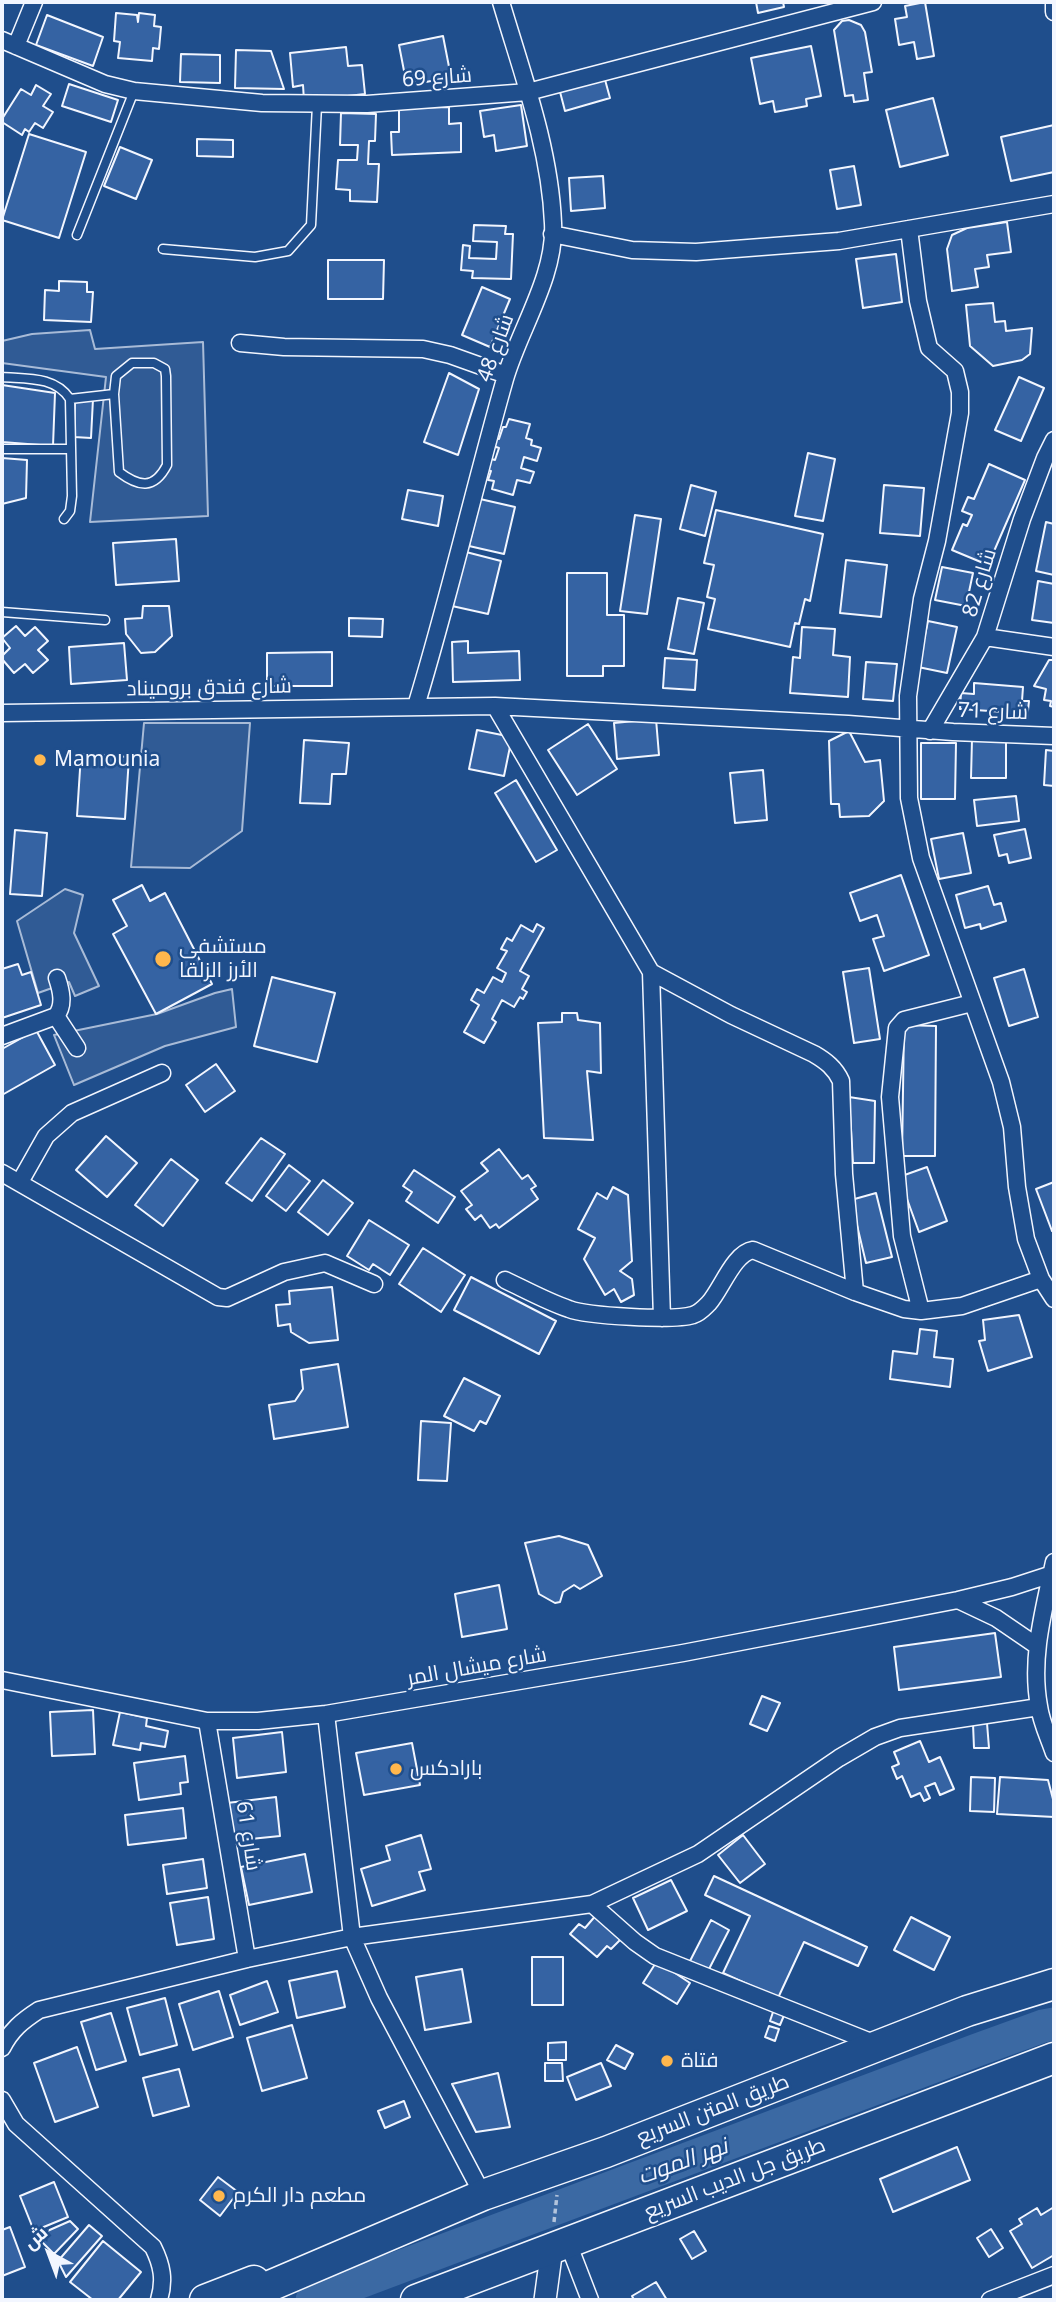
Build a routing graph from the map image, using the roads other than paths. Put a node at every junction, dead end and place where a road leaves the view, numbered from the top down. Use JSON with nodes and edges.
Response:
{"nodes":[{"id":1,"x":33,"y":2,"type":"edge"},
{"id":2,"x":501,"y":2,"type":"edge"},
{"id":3,"x":873,"y":2,"type":"edge"},
{"id":4,"x":1054,"y":2,"type":"edge"},
{"id":5,"x":1054,"y":12,"type":"edge"},
{"id":6,"x":9,"y":43,"type":"edge"},
{"id":7,"x":134,"y":91,"type":"junction"},
{"id":8,"x":528,"y":92,"type":"junction"},
{"id":9,"x":317,"y":105,"type":"junction"},
{"id":10,"x":1054,"y":196,"type":"edge"},
{"id":11,"x":1054,"y":204,"type":"edge"},
{"id":12,"x":909,"y":229,"type":"junction"},
{"id":13,"x":553,"y":230,"type":"junction"},
{"id":14,"x":78,"y":235,"type":"dead end"},
{"id":15,"x":163,"y":249,"type":"dead end"},
{"id":16,"x":240,"y":343,"type":"dead end"},
{"id":17,"x":506,"y":375,"type":"junction"},
{"id":18,"x":2,"y":377,"type":"edge"},
{"id":19,"x":114,"y":394,"type":"junction"},
{"id":20,"x":70,"y":399,"type":"junction"},
{"id":21,"x":1054,"y":440,"type":"edge"},
{"id":22,"x":2,"y":449,"type":"edge"},
{"id":23,"x":70,"y":449,"type":"junction"},
{"id":24,"x":64,"y":520,"type":"dead end"},
{"id":25,"x":2,"y":612,"type":"edge"},
{"id":26,"x":105,"y":620,"type":"dead end"},
{"id":27,"x":985,"y":637,"type":"junction"},
{"id":28,"x":1054,"y":647,"type":"edge"},
{"id":29,"x":416,"y":706,"type":"junction"},
{"id":30,"x":495,"y":706,"type":"junction"},
{"id":31,"x":2,"y":713,"type":"edge"},
{"id":32,"x":907,"y":729,"type":"junction"},
{"id":33,"x":930,"y":731,"type":"junction"},
{"id":34,"x":1054,"y":736,"type":"edge"},
{"id":35,"x":651,"y":972,"type":"junction"},
{"id":36,"x":57,"y":978,"type":"dead end"},
{"id":37,"x":972,"y":1003,"type":"junction"},
{"id":38,"x":56,"y":1016,"type":"junction"},
{"id":39,"x":2,"y":1036,"type":"edge"},
{"id":40,"x":77,"y":1048,"type":"dead end"},
{"id":41,"x":162,"y":1073,"type":"dead end"},
{"id":42,"x":2,"y":1173,"type":"edge"},
{"id":43,"x":19,"y":1182,"type":"junction"},
{"id":44,"x":1041,"y":1279,"type":"junction"},
{"id":45,"x":505,"y":1280,"type":"dead end"},
{"id":46,"x":374,"y":1284,"type":"dead end"},
{"id":47,"x":855,"y":1292,"type":"junction"},
{"id":48,"x":1054,"y":1299,"type":"edge"},
{"id":49,"x":921,"y":1311,"type":"junction"},
{"id":50,"x":662,"y":1318,"type":"junction"},
{"id":51,"x":1053,"y":1568,"type":"edge"},
{"id":52,"x":958,"y":1600,"type":"junction"},
{"id":53,"x":1037,"y":1646,"type":"junction"},
{"id":54,"x":2,"y":1680,"type":"edge"},
{"id":55,"x":1039,"y":1707,"type":"junction"},
{"id":56,"x":326,"y":1714,"type":"junction"},
{"id":57,"x":207,"y":1721,"type":"junction"},
{"id":58,"x":1054,"y":1753,"type":"edge"},
{"id":59,"x":592,"y":1904,"type":"junction"},
{"id":60,"x":352,"y":1937,"type":"junction"},
{"id":61,"x":247,"y":1959,"type":"junction"},
{"id":62,"x":1052,"y":1984,"type":"edge"},
{"id":63,"x":878,"y":2045,"type":"junction"},
{"id":64,"x":2,"y":2048,"type":"edge"},
{"id":65,"x":1054,"y":2058,"type":"edge"},
{"id":66,"x":2,"y":2100,"type":"edge"},
{"id":67,"x":483,"y":2195,"type":"junction"},
{"id":68,"x":558,"y":2241,"type":"junction"},
{"id":69,"x":374,"y":2242,"type":"junction"},
{"id":70,"x":1054,"y":2275,"type":"edge"},
{"id":71,"x":159,"y":2300,"type":"edge"},
{"id":72,"x":205,"y":2300,"type":"edge"},
{"id":73,"x":237,"y":2300,"type":"edge"},
{"id":74,"x":415,"y":2300,"type":"edge"},
{"id":75,"x":545,"y":2300,"type":"edge"},
{"id":76,"x":590,"y":2300,"type":"edge"},
{"id":77,"x":990,"y":2300,"type":"edge"}],
"edges":[{"from":1,"to":6,"type":"street"},
{"from":2,"to":8,"type":"street","name":"شارع 48"},
{"from":3,"to":8,"type":"street","name":"شارع 69"},
{"from":4,"to":5,"type":"street"},
{"from":6,"to":7,"type":"street","name":"شارع 69"},
{"from":7,"to":9,"type":"street","name":"شارع 69"},
{"from":7,"to":14,"type":"lane"},
{"from":8,"to":9,"type":"street","name":"شارع 69"},
{"from":8,"to":13,"type":"street","name":"شارع 48"},
{"from":9,"to":15,"type":"lane"},
{"from":10,"to":13,"type":"street"},
{"from":11,"to":12,"type":"street"},
{"from":12,"to":13,"type":"street"},
{"from":12,"to":32,"type":"street"},
{"from":13,"to":17,"type":"street","name":"شارع 48"},
{"from":16,"to":17,"type":"street"},
{"from":17,"to":29,"type":"street","name":"شارع 48"},
{"from":18,"to":20,"type":"lane"},
{"from":19,"to":19,"type":"lane"},
{"from":19,"to":20,"type":"lane"},
{"from":20,"to":23,"type":"lane"},
{"from":21,"to":27,"type":"street","name":"شارع 82"},
{"from":22,"to":23,"type":"lane"},
{"from":23,"to":24,"type":"lane"},
{"from":25,"to":26,"type":"lane"},
{"from":27,"to":28,"type":"street"},
{"from":27,"to":33,"type":"street","name":"شارع 82"},
{"from":29,"to":30,"type":"street","name":"شارع فندق بروميناد"},
{"from":29,"to":31,"type":"street","name":"شارع فندق بروميناد"},
{"from":30,"to":32,"type":"street","name":"شارع 71"},
{"from":30,"to":35,"type":"street"},
{"from":32,"to":33,"type":"street","name":"شارع 71"},
{"from":32,"to":37,"type":"street"},
{"from":33,"to":34,"type":"street","name":"شارع 71"},
{"from":35,"to":47,"type":"street"},
{"from":35,"to":50,"type":"street"},
{"from":36,"to":38,"type":"street"},
{"from":37,"to":44,"type":"street"},
{"from":37,"to":49,"type":"street"},
{"from":38,"to":39,"type":"street"},
{"from":38,"to":40,"type":"street"},
{"from":41,"to":43,"type":"street"},
{"from":42,"to":43,"type":"street"},
{"from":43,"to":46,"type":"street"},
{"from":44,"to":48,"type":"street"},
{"from":44,"to":49,"type":"street"},
{"from":45,"to":50,"type":"street"},
{"from":47,"to":49,"type":"street"},
{"from":47,"to":50,"type":"street"},
{"from":51,"to":52,"type":"street","name":"شارع ميشال المر"},
{"from":51,"to":53,"type":"street"},
{"from":52,"to":53,"type":"street"},
{"from":52,"to":56,"type":"street","name":"شارع ميشال المر"},
{"from":53,"to":55,"type":"street"},
{"from":54,"to":57,"type":"street","name":"شارع ميشال المر"},
{"from":55,"to":58,"type":"street"},
{"from":55,"to":59,"type":"street"},
{"from":56,"to":57,"type":"street","name":"شارع ميشال المر"},
{"from":56,"to":60,"type":"street"},
{"from":57,"to":61,"type":"street","name":"شارع 61"},
{"from":59,"to":60,"type":"street"},
{"from":59,"to":63,"type":"street"},
{"from":60,"to":61,"type":"street"},
{"from":60,"to":67,"type":"street"},
{"from":61,"to":64,"type":"street"},
{"from":62,"to":63,"type":"highway","name":"طريق المتن السريع"},
{"from":63,"to":67,"type":"highway","name":"طريق المتن السريع"},
{"from":65,"to":68,"type":"highway","name":"طريق جل الديب السريع"},
{"from":66,"to":71,"type":"street"},
{"from":67,"to":69,"type":"highway","name":"طريق المتن السريع"},
{"from":68,"to":74,"type":"highway","name":"طريق جل الديب السريع"},
{"from":68,"to":75,"type":"street"},
{"from":68,"to":76,"type":"street"},
{"from":69,"to":72,"type":"highway"},
{"from":69,"to":73,"type":"highway"},
{"from":70,"to":77,"type":"street"}]}
